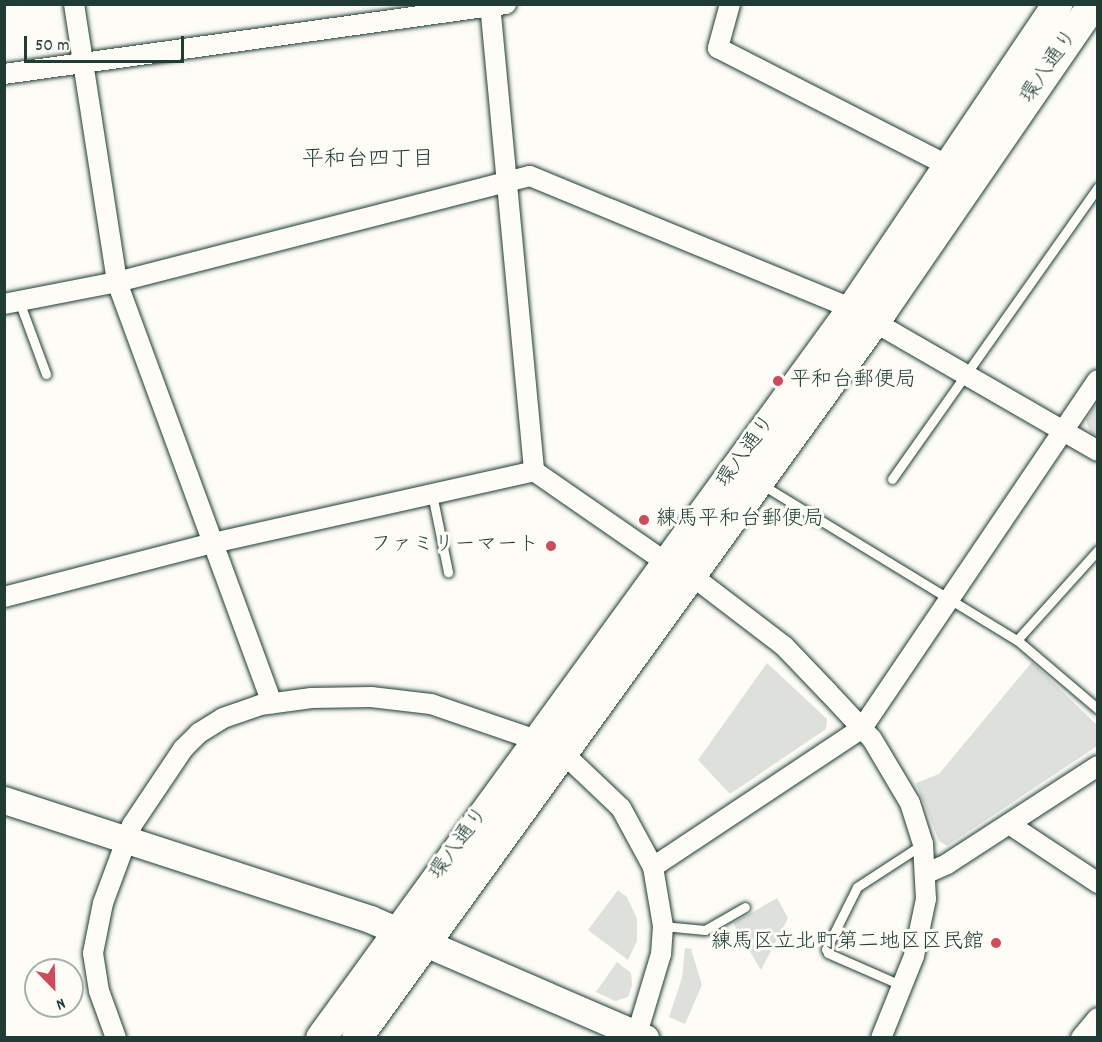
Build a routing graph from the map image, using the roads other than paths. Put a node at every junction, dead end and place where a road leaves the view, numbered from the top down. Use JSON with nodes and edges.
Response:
{"nodes":[{"id":1,"x":74,"y":4,"type":"edge"},
{"id":2,"x":730,"y":4,"type":"edge"},
{"id":3,"x":1058,"y":4,"type":"edge"},
{"id":4,"x":1093,"y":4,"type":"edge"},
{"id":5,"x":496,"y":5,"type":"edge"},
{"id":6,"x":83,"y":63,"type":"junction"},
{"id":7,"x":4,"y":74,"type":"edge"},
{"id":8,"x":949,"y":166,"type":"junction"},
{"id":9,"x":507,"y":180,"type":"junction"},
{"id":10,"x":1098,"y":187,"type":"edge"},
{"id":11,"x":117,"y":282,"type":"junction"},
{"id":12,"x":12,"y":303,"type":"edge"},
{"id":13,"x":863,"y":315,"type":"junction"},
{"id":14,"x":46,"y":374,"type":"dead end"},
{"id":15,"x":967,"y":375,"type":"junction"},
{"id":16,"x":1098,"y":380,"type":"edge"},
{"id":17,"x":1064,"y":430,"type":"junction"},
{"id":18,"x":1098,"y":451,"type":"edge"},
{"id":19,"x":534,"y":471,"type":"junction"},
{"id":20,"x":892,"y":478,"type":"dead end"},
{"id":21,"x":758,"y":482,"type":"junction"},
{"id":22,"x":432,"y":494,"type":"junction"},
{"id":23,"x":213,"y":543,"type":"junction"},
{"id":24,"x":1098,"y":550,"type":"edge"},
{"id":25,"x":679,"y":569,"type":"junction"},
{"id":26,"x":448,"y":572,"type":"dead end"},
{"id":27,"x":4,"y":597,"type":"edge"},
{"id":28,"x":950,"y":598,"type":"junction"},
{"id":29,"x":1017,"y":640,"type":"junction"},
{"id":30,"x":272,"y":703,"type":"junction"},
{"id":31,"x":1096,"y":703,"type":"edge"},
{"id":32,"x":862,"y":728,"type":"junction"},
{"id":33,"x":549,"y":746,"type":"junction"},
{"id":34,"x":1098,"y":765,"type":"edge"},
{"id":35,"x":4,"y":800,"type":"edge"},
{"id":36,"x":1009,"y":824,"type":"junction"},
{"id":37,"x":124,"y":839,"type":"junction"},
{"id":38,"x":923,"y":844,"type":"junction"},
{"id":39,"x":653,"y":867,"type":"junction"},
{"id":40,"x":927,"y":873,"type":"junction"},
{"id":41,"x":1098,"y":883,"type":"edge"},
{"id":42,"x":745,"y":907,"type":"dead end"},
{"id":43,"x":663,"y":926,"type":"junction"},
{"id":44,"x":398,"y":931,"type":"junction"},
{"id":45,"x":427,"y":943,"type":"junction"},
{"id":46,"x":903,"y":986,"type":"junction"},
{"id":47,"x":1098,"y":1018,"type":"edge"},
{"id":48,"x":641,"y":1036,"type":"edge"},
{"id":49,"x":116,"y":1038,"type":"edge"},
{"id":50,"x":321,"y":1038,"type":"edge"},
{"id":51,"x":357,"y":1038,"type":"edge"},
{"id":52,"x":881,"y":1038,"type":"edge"},
{"id":53,"x":1081,"y":1038,"type":"edge"}],
"edges":[{"from":1,"to":6,"type":"street"},
{"from":2,"to":8,"type":"street"},
{"from":3,"to":8,"type":"main road","name":"環八通り"},
{"from":4,"to":13,"type":"main road","name":"環八通り"},
{"from":5,"to":6,"type":"street"},
{"from":5,"to":9,"type":"street"},
{"from":6,"to":7,"type":"street"},
{"from":6,"to":11,"type":"street"},
{"from":8,"to":13,"type":"main road","name":"環八通り"},
{"from":9,"to":11,"type":"street"},
{"from":9,"to":13,"type":"street"},
{"from":9,"to":19,"type":"street"},
{"from":10,"to":15,"type":"lane"},
{"from":11,"to":12,"type":"street"},
{"from":11,"to":23,"type":"street"},
{"from":12,"to":14,"type":"lane"},
{"from":13,"to":15,"type":"street"},
{"from":13,"to":21,"type":"main road","name":"環八通り"},
{"from":13,"to":25,"type":"main road","name":"環八通り"},
{"from":15,"to":17,"type":"street"},
{"from":15,"to":20,"type":"lane"},
{"from":16,"to":17,"type":"street"},
{"from":17,"to":18,"type":"street"},
{"from":17,"to":28,"type":"street"},
{"from":19,"to":22,"type":"street"},
{"from":19,"to":25,"type":"street"},
{"from":21,"to":25,"type":"main road","name":"環八通り"},
{"from":21,"to":28,"type":"lane"},
{"from":22,"to":23,"type":"street"},
{"from":22,"to":26,"type":"lane"},
{"from":23,"to":27,"type":"street"},
{"from":23,"to":30,"type":"street"},
{"from":24,"to":29,"type":"lane"},
{"from":25,"to":32,"type":"street"},
{"from":25,"to":33,"type":"main road","name":"環八通り"},
{"from":28,"to":29,"type":"lane"},
{"from":28,"to":32,"type":"street"},
{"from":29,"to":31,"type":"lane"},
{"from":30,"to":33,"type":"street"},
{"from":30,"to":37,"type":"street"},
{"from":32,"to":38,"type":"street"},
{"from":32,"to":39,"type":"street"},
{"from":33,"to":39,"type":"street"},
{"from":33,"to":44,"type":"main road","name":"環八通り"},
{"from":33,"to":45,"type":"main road","name":"環八通り"},
{"from":34,"to":36,"type":"street"},
{"from":35,"to":37,"type":"street"},
{"from":36,"to":40,"type":"street"},
{"from":36,"to":41,"type":"street"},
{"from":37,"to":44,"type":"street"},
{"from":37,"to":49,"type":"street"},
{"from":38,"to":40,"type":"street"},
{"from":38,"to":46,"type":"lane"},
{"from":39,"to":43,"type":"street"},
{"from":40,"to":46,"type":"street"},
{"from":42,"to":43,"type":"lane"},
{"from":43,"to":48,"type":"street"},
{"from":44,"to":45,"type":"street"},
{"from":44,"to":50,"type":"main road","name":"環八通り"},
{"from":45,"to":48,"type":"street"},
{"from":45,"to":51,"type":"main road","name":"環八通り"},
{"from":46,"to":52,"type":"street"},
{"from":47,"to":53,"type":"street"}]}
